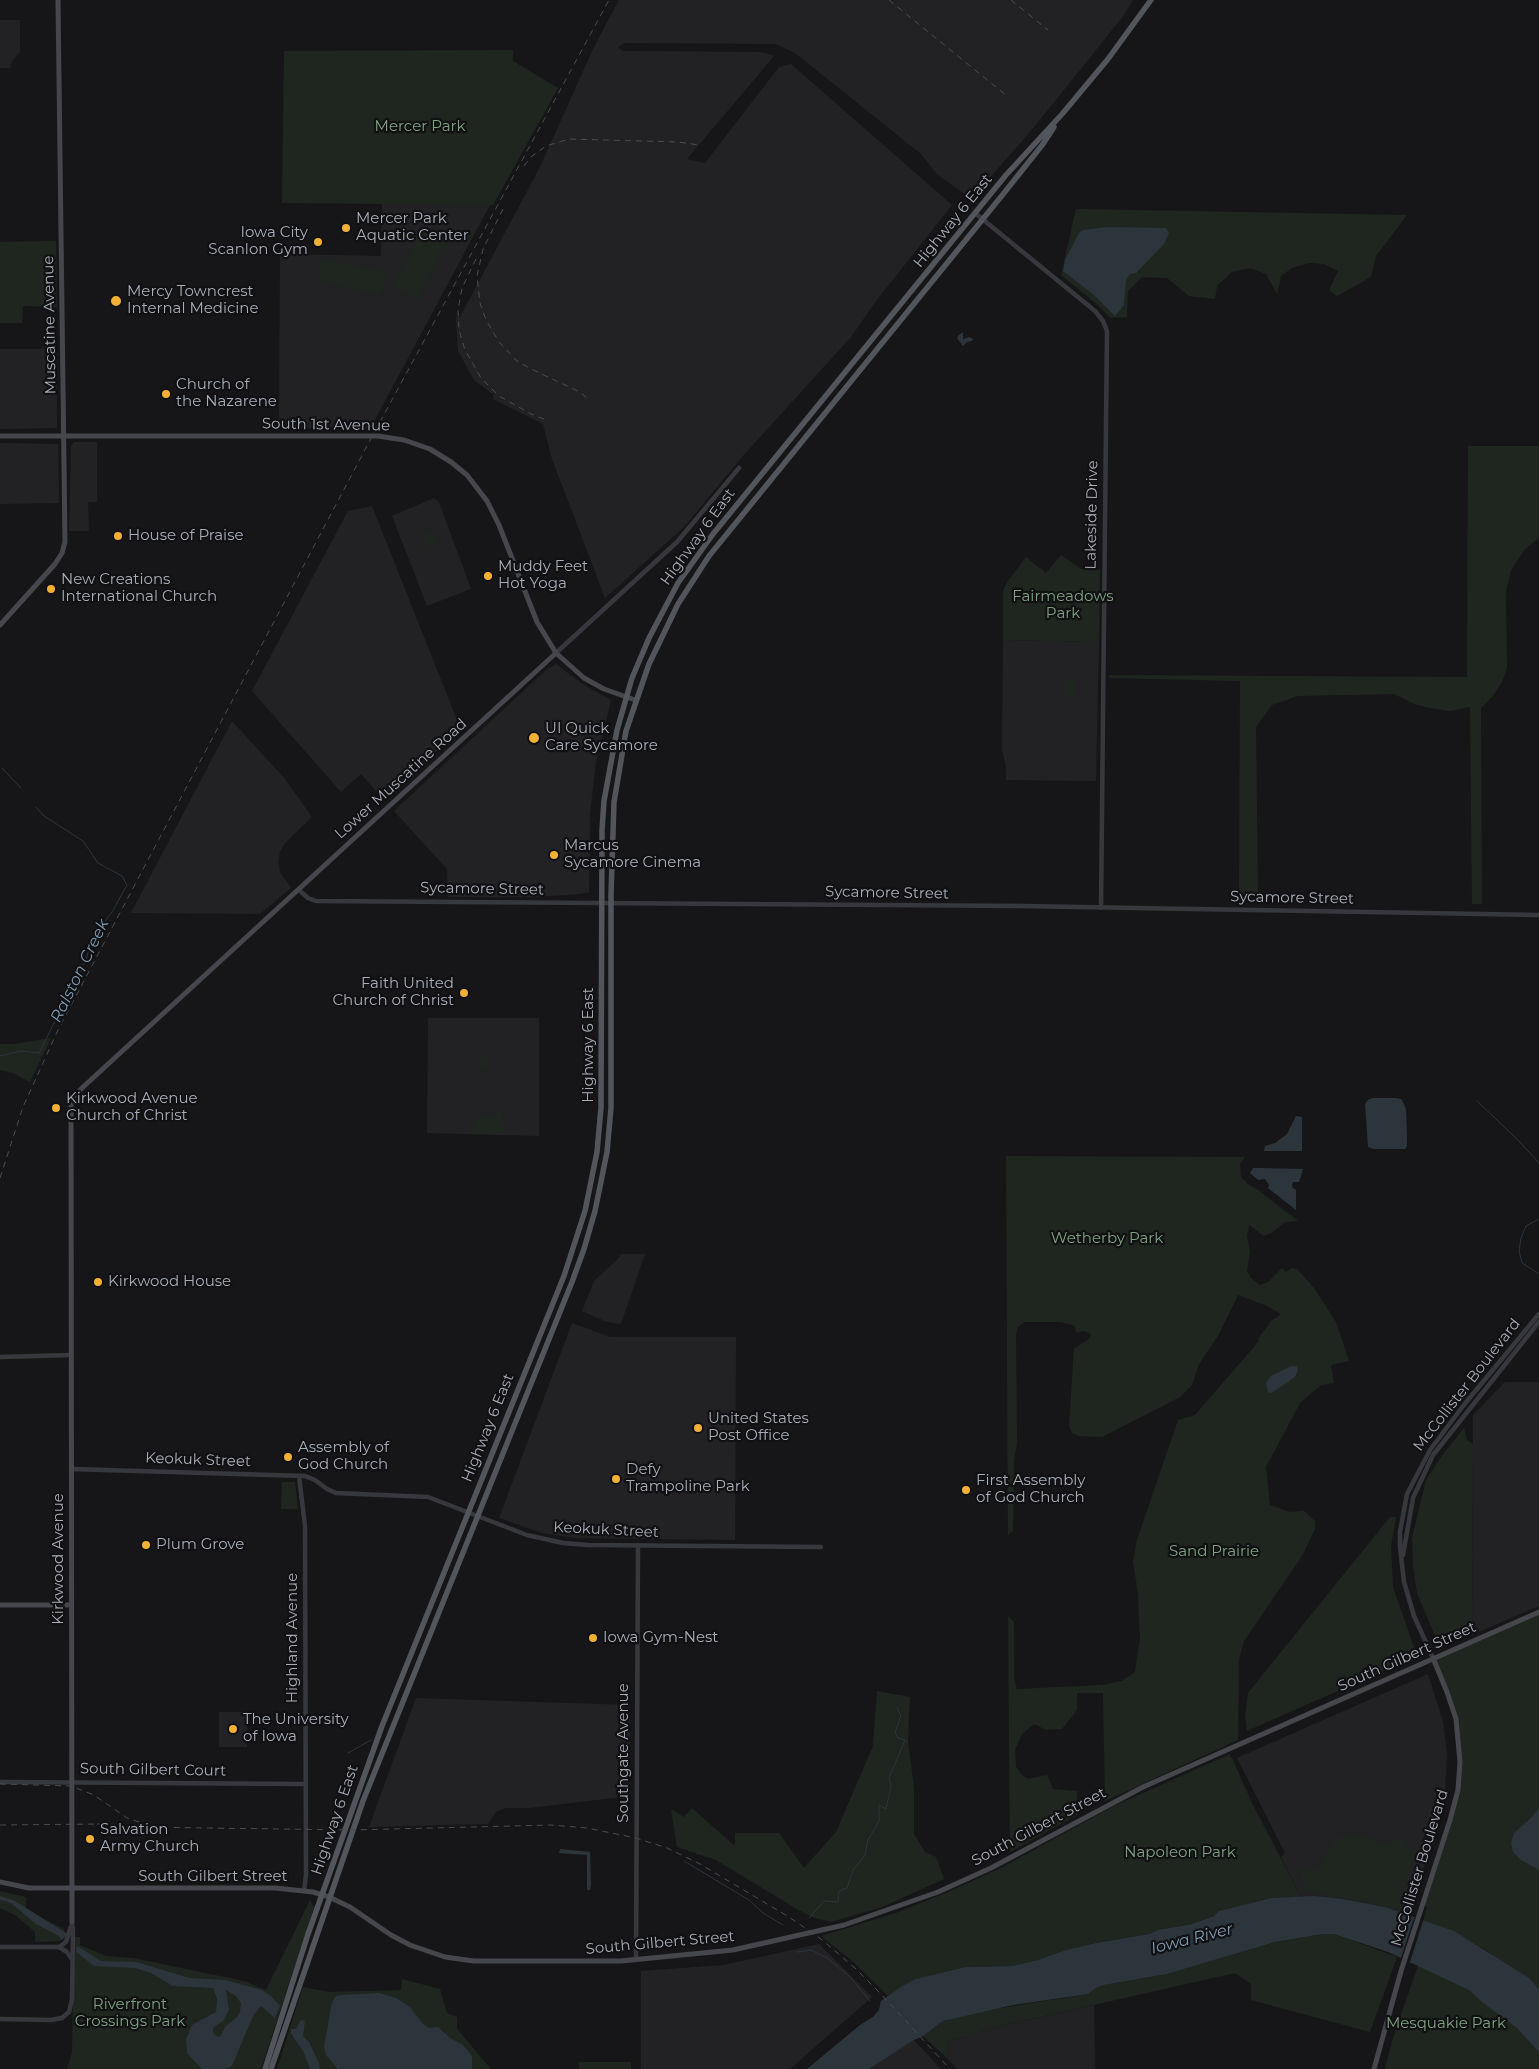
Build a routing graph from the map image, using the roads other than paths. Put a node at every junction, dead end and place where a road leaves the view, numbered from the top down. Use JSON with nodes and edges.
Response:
{"nodes":[{"id":1,"x":58,"y":0,"type":"edge"},
{"id":2,"x":1151,"y":0,"type":"edge"},
{"id":3,"x":1063,"y":113,"type":"junction"},
{"id":4,"x":975,"y":213,"type":"junction"},
{"id":5,"x":983,"y":219,"type":"junction"},
{"id":6,"x":0,"y":436,"type":"edge"},
{"id":7,"x":64,"y":436,"type":"junction"},
{"id":8,"x":739,"y":468,"type":"dead end"},
{"id":9,"x":0,"y":625,"type":"edge"},
{"id":10,"x":556,"y":653,"type":"junction"},
{"id":11,"x":626,"y":697,"type":"junction"},
{"id":12,"x":635,"y":700,"type":"junction"},
{"id":13,"x":299,"y":890,"type":"junction"},
{"id":14,"x":602,"y":903,"type":"junction"},
{"id":15,"x":611,"y":903,"type":"junction"},
{"id":16,"x":1101,"y":908,"type":"junction"},
{"id":17,"x":1539,"y":915,"type":"edge"},
{"id":18,"x":72,"y":1101,"type":"joint"},
{"id":19,"x":1539,"y":1314,"type":"edge"},
{"id":20,"x":1539,"y":1322,"type":"edge"},
{"id":21,"x":71,"y":1355,"type":"junction"},
{"id":22,"x":0,"y":1357,"type":"edge"},
{"id":23,"x":72,"y":1469,"type":"junction"},
{"id":24,"x":300,"y":1476,"type":"junction"},
{"id":25,"x":468,"y":1512,"type":"junction"},
{"id":26,"x":477,"y":1516,"type":"junction"},
{"id":27,"x":638,"y":1545,"type":"junction"},
{"id":28,"x":821,"y":1547,"type":"dead end"},
{"id":29,"x":1402,"y":1559,"type":"junction"},
{"id":30,"x":0,"y":1605,"type":"edge"},
{"id":31,"x":71,"y":1605,"type":"junction"},
{"id":32,"x":1539,"y":1612,"type":"edge"},
{"id":33,"x":1433,"y":1658,"type":"junction"},
{"id":34,"x":72,"y":1781,"type":"junction"},
{"id":35,"x":0,"y":1782,"type":"edge"},
{"id":36,"x":306,"y":1784,"type":"junction"},
{"id":37,"x":0,"y":1882,"type":"edge"},
{"id":38,"x":71,"y":1888,"type":"junction"},
{"id":39,"x":304,"y":1891,"type":"junction"},
{"id":40,"x":322,"y":1895,"type":"junction"},
{"id":41,"x":329,"y":1897,"type":"junction"},
{"id":42,"x":72,"y":1922,"type":"junction"},
{"id":43,"x":0,"y":1947,"type":"edge"},
{"id":44,"x":56,"y":1947,"type":"junction"},
{"id":45,"x":72,"y":1959,"type":"junction"},
{"id":46,"x":636,"y":1960,"type":"junction"},
{"id":47,"x":0,"y":2019,"type":"edge"},
{"id":48,"x":265,"y":2069,"type":"edge"},
{"id":49,"x":271,"y":2069,"type":"edge"},
{"id":50,"x":1374,"y":2069,"type":"edge"}],
"edges":[{"from":1,"to":7,"type":"main road","name":"Muscatine Avenue"},
{"from":2,"to":3,"type":"main road","name":"Highway 6 East"},
{"from":3,"to":4,"type":"main road","name":"Highway 6 East"},
{"from":3,"to":5,"type":"main road","name":"Highway 6 East"},
{"from":4,"to":5,"type":"street","name":"Lakeside Drive"},
{"from":4,"to":11,"type":"main road","name":"Highway 6 East"},
{"from":5,"to":12,"type":"main road","name":"Highway 6 East"},
{"from":5,"to":16,"type":"street","name":"Lakeside Drive"},
{"from":6,"to":7,"type":"main road","name":"South 1st Avenue"},
{"from":7,"to":9,"type":"main road","name":"Muscatine Avenue"},
{"from":7,"to":10,"type":"main road","name":"South 1st Avenue"},
{"from":8,"to":10,"type":"street","name":"Lower Muscatine Road"},
{"from":10,"to":11,"type":"main road","name":"South 1st Avenue"},
{"from":10,"to":13,"type":"main road","name":"Lower Muscatine Road"},
{"from":11,"to":12,"type":"main road","name":"South 1st Avenue"},
{"from":11,"to":14,"type":"main road","name":"Highway 6 East"},
{"from":12,"to":15,"type":"main road","name":"Highway 6 East"},
{"from":13,"to":14,"type":"street","name":"Sycamore Street"},
{"from":13,"to":18,"type":"main road","name":"Lower Muscatine Road"},
{"from":14,"to":15,"type":"street","name":"Sycamore Street"},
{"from":14,"to":25,"type":"main road","name":"Highway 6 East"},
{"from":15,"to":16,"type":"street","name":"Sycamore Street"},
{"from":15,"to":26,"type":"main road","name":"Highway 6 East"},
{"from":16,"to":17,"type":"street","name":"Sycamore Street"},
{"from":18,"to":21,"type":"main road","name":"Kirkwood Avenue"},
{"from":19,"to":29,"type":"street","name":"McCollister Boulevard"},
{"from":20,"to":29,"type":"street","name":"McCollister Boulevard"},
{"from":21,"to":22,"type":"street"},
{"from":21,"to":23,"type":"main road","name":"Kirkwood Avenue"},
{"from":23,"to":24,"type":"street","name":"Keokuk Street"},
{"from":23,"to":31,"type":"main road","name":"Kirkwood Avenue"},
{"from":24,"to":25,"type":"street","name":"Keokuk Street"},
{"from":24,"to":36,"type":"street","name":"Highland Avenue"},
{"from":25,"to":26,"type":"street","name":"Keokuk Street"},
{"from":25,"to":40,"type":"main road","name":"Highway 6 East"},
{"from":26,"to":27,"type":"street","name":"Keokuk Street"},
{"from":26,"to":41,"type":"main road","name":"Highway 6 East"},
{"from":27,"to":28,"type":"street","name":"Keokuk Street"},
{"from":27,"to":46,"type":"street","name":"Southgate Avenue"},
{"from":29,"to":33,"type":"street","name":"McCollister Boulevard"},
{"from":30,"to":31,"type":"main road"},
{"from":31,"to":34,"type":"main road","name":"Kirkwood Avenue"},
{"from":32,"to":33,"type":"main road","name":"South Gilbert Street"},
{"from":33,"to":46,"type":"main road","name":"South Gilbert Street"},
{"from":33,"to":50,"type":"main road","name":"McCollister Boulevard"},
{"from":34,"to":35,"type":"street","name":"South Gilbert Court"},
{"from":34,"to":36,"type":"street","name":"South Gilbert Court"},
{"from":34,"to":38,"type":"main road","name":"Kirkwood Avenue"},
{"from":36,"to":39,"type":"street","name":"Highland Avenue"},
{"from":37,"to":38,"type":"main road","name":"South Gilbert Street"},
{"from":38,"to":39,"type":"main road","name":"South Gilbert Street"},
{"from":38,"to":42,"type":"main road","name":"Kirkwood Avenue"},
{"from":39,"to":40,"type":"main road","name":"South Gilbert Street"},
{"from":40,"to":41,"type":"main road","name":"South Gilbert Street"},
{"from":40,"to":48,"type":"main road","name":"Highway 6 East"},
{"from":41,"to":46,"type":"main road","name":"South Gilbert Street"},
{"from":41,"to":49,"type":"main road","name":"Highway 6 East"},
{"from":42,"to":44,"type":"street"},
{"from":42,"to":45,"type":"street","name":"Kirkwood Avenue"},
{"from":43,"to":44,"type":"street"},
{"from":44,"to":45,"type":"street"},
{"from":45,"to":47,"type":"street","name":"Kirkwood Avenue"}]}
